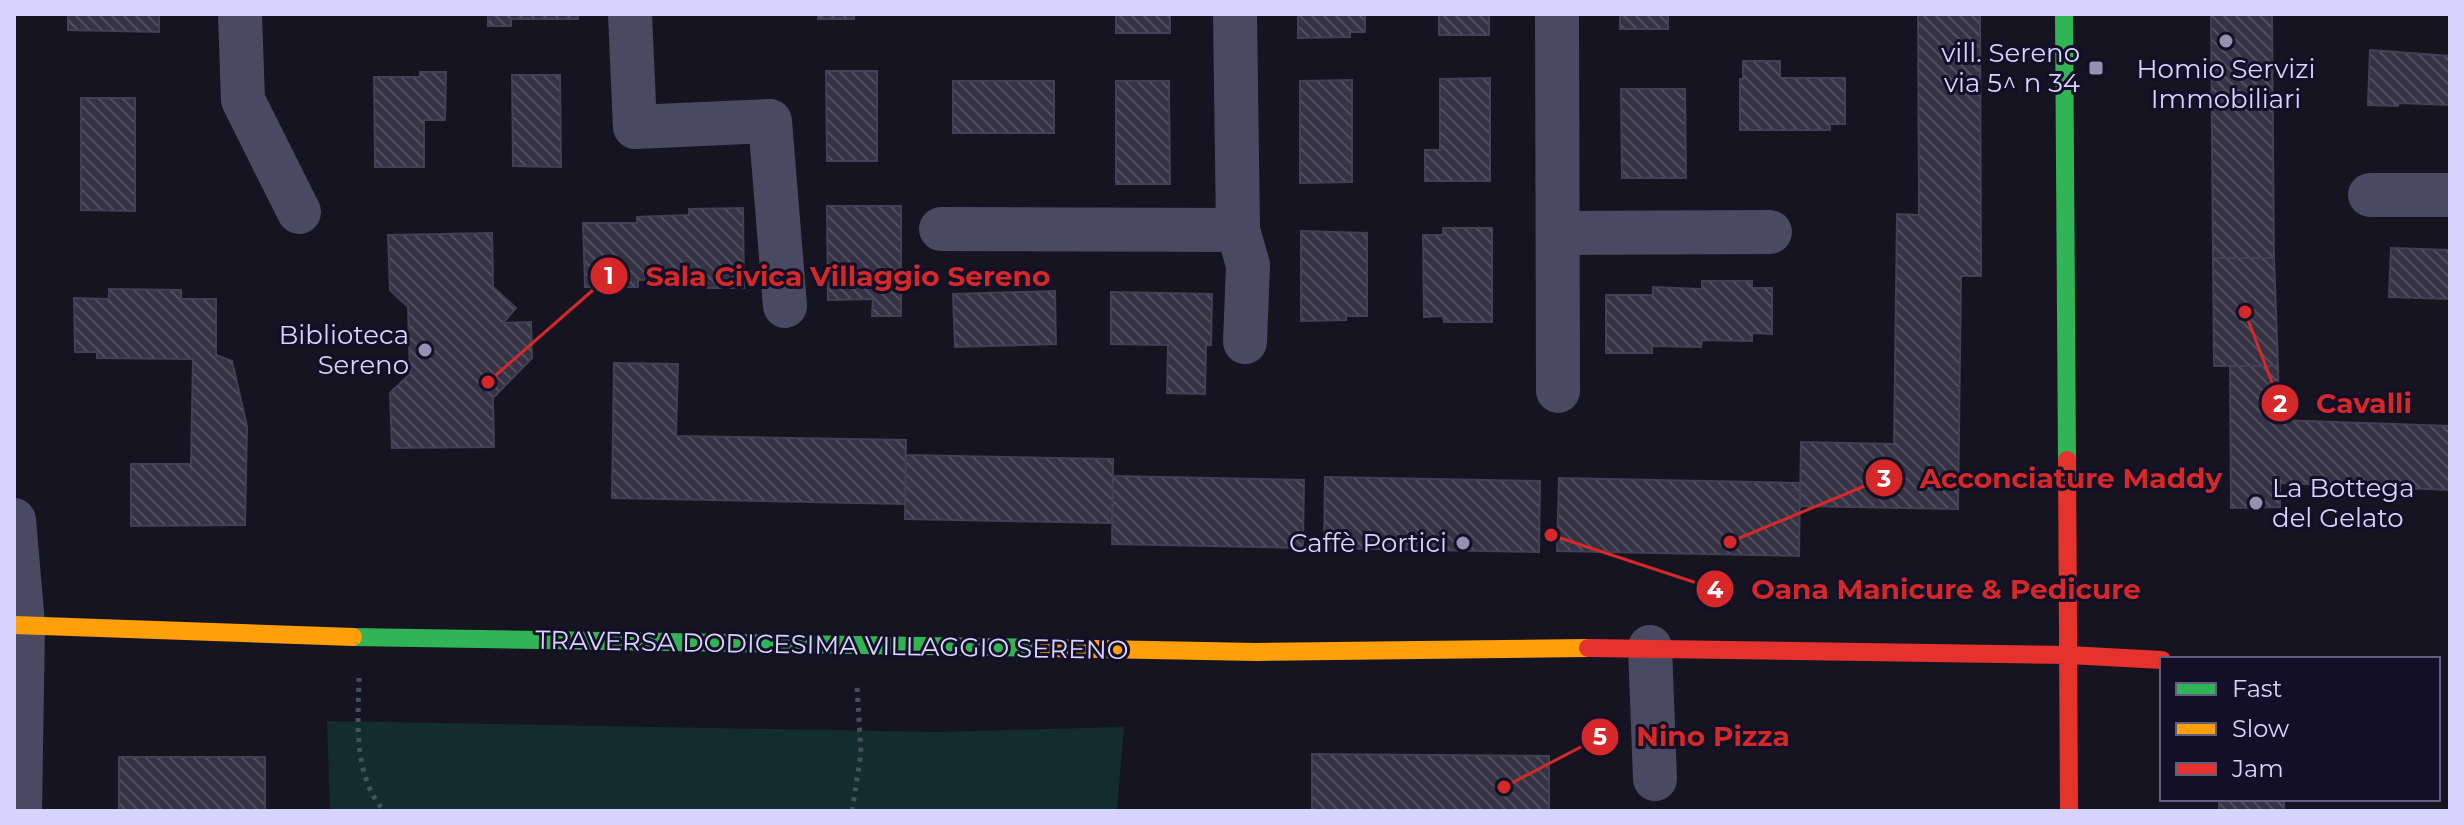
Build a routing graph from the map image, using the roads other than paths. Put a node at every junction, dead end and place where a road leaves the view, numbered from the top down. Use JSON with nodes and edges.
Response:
{"nodes":[{"id":1,"x":240,"y":14,"type":"edge"},
{"id":2,"x":630,"y":14,"type":"edge"},
{"id":3,"x":1235,"y":14,"type":"edge"},
{"id":4,"x":1557,"y":14,"type":"edge"},
{"id":5,"x":2064,"y":14,"type":"edge"},
{"id":6,"x":2370,"y":195,"type":"dead end"},
{"id":7,"x":2450,"y":195,"type":"edge"},
{"id":8,"x":299,"y":212,"type":"dead end"},
{"id":9,"x":941,"y":229,"type":"dead end"},
{"id":10,"x":1238,"y":230,"type":"junction"},
{"id":11,"x":1770,"y":232,"type":"dead end"},
{"id":12,"x":1558,"y":233,"type":"junction"},
{"id":13,"x":785,"y":306,"type":"dead end"},
{"id":14,"x":1245,"y":342,"type":"dead end"},
{"id":15,"x":1558,"y":391,"type":"dead end"},
{"id":16,"x":14,"y":520,"type":"edge"},
{"id":17,"x":18,"y":625,"type":"edge"},
{"id":18,"x":1650,"y":647,"type":"junction"},
{"id":19,"x":2069,"y":655,"type":"junction"},
{"id":20,"x":2160,"y":660,"type":"edge"},
{"id":21,"x":1655,"y":779,"type":"dead end"},
{"id":22,"x":20,"y":811,"type":"edge"},
{"id":23,"x":2069,"y":811,"type":"edge"}],
"edges":[{"from":1,"to":8,"type":"street"},
{"from":2,"to":13,"type":"street"},
{"from":3,"to":10,"type":"street"},
{"from":4,"to":12,"type":"street"},
{"from":5,"to":19,"type":"street"},
{"from":6,"to":7,"type":"street"},
{"from":9,"to":10,"type":"street"},
{"from":10,"to":14,"type":"street"},
{"from":11,"to":12,"type":"street"},
{"from":12,"to":15,"type":"street"},
{"from":16,"to":17,"type":"street"},
{"from":17,"to":18,"type":"street","name":"TRAVERSA DODICESIMA VILLAGGIO SERENO"},
{"from":17,"to":22,"type":"street"},
{"from":18,"to":19,"type":"street","name":"TRAVERSA DODICESIMA VILLAGGIO SERENO"},
{"from":18,"to":21,"type":"street"},
{"from":19,"to":20,"type":"street","name":"TRAVERSA DODICESIMA VILLAGGIO SERENO"},
{"from":19,"to":23,"type":"street"}]}
